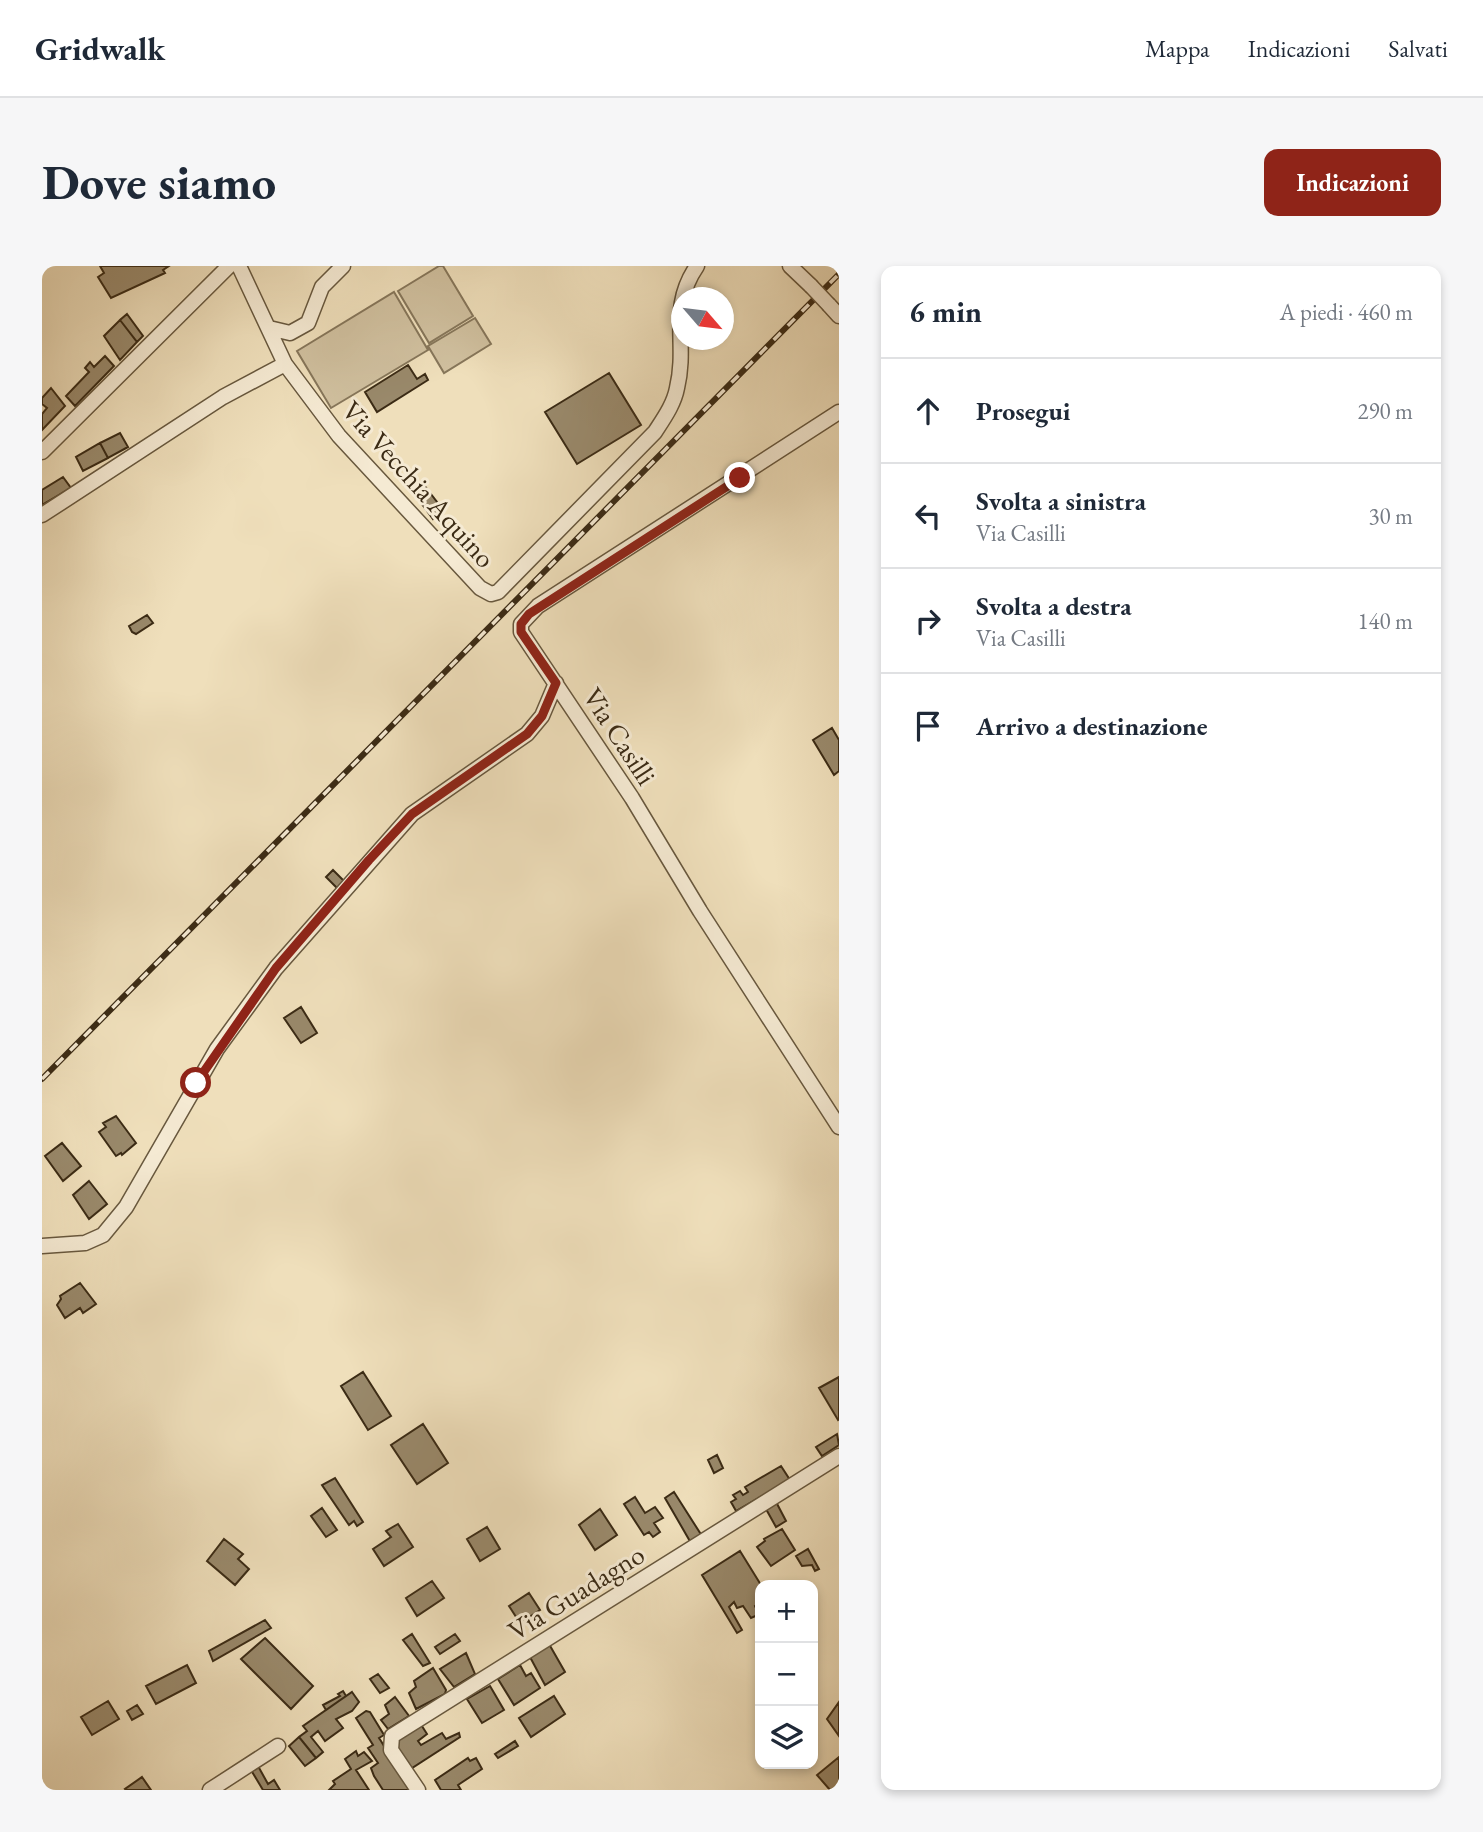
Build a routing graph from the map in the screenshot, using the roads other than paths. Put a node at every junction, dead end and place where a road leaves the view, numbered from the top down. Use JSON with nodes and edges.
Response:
{"nodes":[{"id":1,"x":229,"y":266,"type":"edge"},
{"id":2,"x":239,"y":266,"type":"edge"},
{"id":3,"x":344,"y":266,"type":"edge"},
{"id":4,"x":697,"y":266,"type":"edge"},
{"id":5,"x":790,"y":266,"type":"edge"},
{"id":6,"x":839,"y":316,"type":"edge"},
{"id":7,"x":270,"y":328,"type":"junction"},
{"id":8,"x":285,"y":363,"type":"junction"},
{"id":9,"x":839,"y":412,"type":"edge"},
{"id":10,"x":42,"y":452,"type":"edge"},
{"id":11,"x":42,"y":515,"type":"edge"},
{"id":12,"x":556,"y":683,"type":"junction"},
{"id":13,"x":839,"y":1127,"type":"edge"},
{"id":14,"x":42,"y":1246,"type":"edge"},
{"id":15,"x":839,"y":1456,"type":"edge"},
{"id":16,"x":278,"y":1746,"type":"dead end"},
{"id":17,"x":210,"y":1790,"type":"edge"},
{"id":18,"x":418,"y":1790,"type":"edge"}],
"edges":[{"from":1,"to":10,"type":"street"},
{"from":2,"to":7,"type":"street","name":"Via Vecchia Aquino"},
{"from":3,"to":7,"type":"street"},
{"from":4,"to":8,"type":"street","name":"Via Vecchia Aquino"},
{"from":5,"to":6,"type":"street","bridge":true},
{"from":7,"to":8,"type":"street","name":"Via Vecchia Aquino"},
{"from":8,"to":11,"type":"street"},
{"from":9,"to":12,"type":"street","name":"Via Casilli"},
{"from":12,"to":13,"type":"street","name":"Via Casilli"},
{"from":12,"to":14,"type":"street"},
{"from":15,"to":18,"type":"street","name":"Via Guadagno"},
{"from":16,"to":17,"type":"street"}]}
